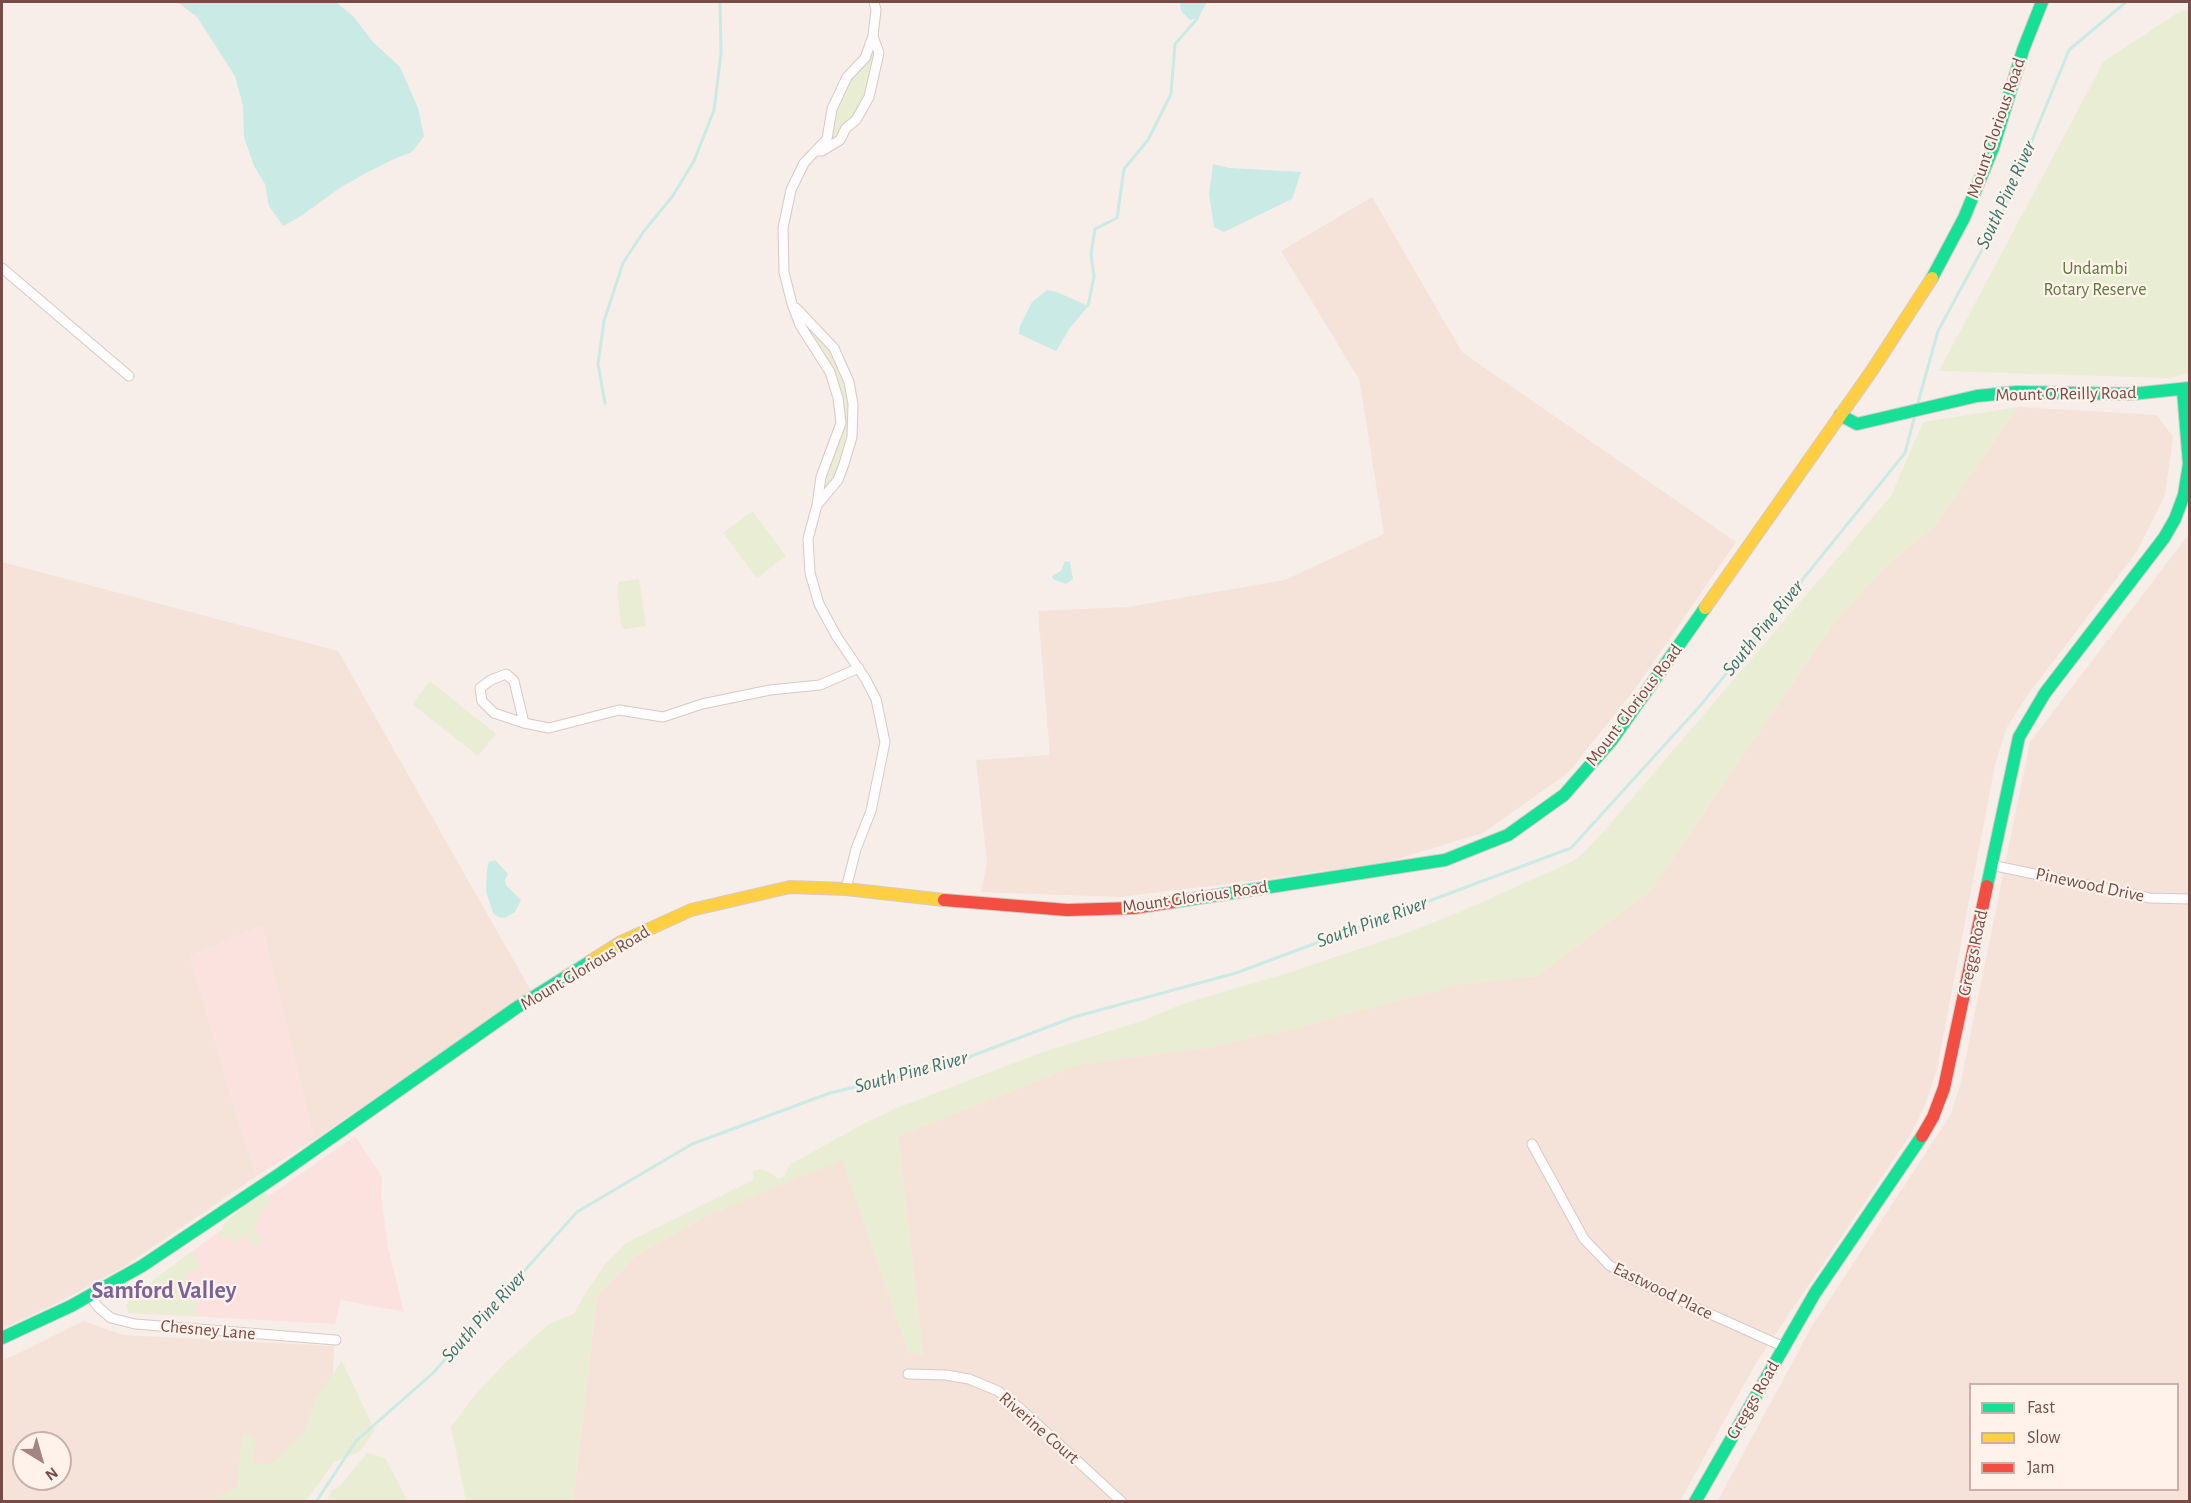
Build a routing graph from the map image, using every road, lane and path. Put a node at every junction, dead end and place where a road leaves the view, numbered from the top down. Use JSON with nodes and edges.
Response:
{"nodes":[{"id":1,"x":874,"y":2,"type":"edge"},
{"id":2,"x":2042,"y":2,"type":"edge"},
{"id":3,"x":873,"y":36,"type":"junction"},
{"id":4,"x":815,"y":151,"type":"junction"},
{"id":5,"x":2,"y":268,"type":"edge"},
{"id":6,"x":792,"y":304,"type":"junction"},
{"id":7,"x":129,"y":376,"type":"dead end"},
{"id":8,"x":849,"y":382,"type":"junction"},
{"id":9,"x":834,"y":386,"type":"junction"},
{"id":10,"x":2186,"y":389,"type":"edge"},
{"id":11,"x":1840,"y":415,"type":"junction"},
{"id":12,"x":818,"y":505,"type":"junction"},
{"id":13,"x":859,"y":668,"type":"junction"},
{"id":14,"x":524,"y":723,"type":"junction"},
{"id":15,"x":1991,"y":865,"type":"junction"},
{"id":16,"x":846,"y":889,"type":"junction"},
{"id":17,"x":2190,"y":899,"type":"edge"},
{"id":18,"x":1532,"y":1144,"type":"dead end"},
{"id":19,"x":90,"y":1296,"type":"junction"},
{"id":20,"x":2,"y":1338,"type":"edge"},
{"id":21,"x":336,"y":1340,"type":"dead end"},
{"id":22,"x":1784,"y":1347,"type":"junction"},
{"id":23,"x":908,"y":1374,"type":"dead end"},
{"id":24,"x":1122,"y":1502,"type":"edge"},
{"id":25,"x":1695,"y":1502,"type":"edge"}],
"edges":[{"from":1,"to":3,"type":"street"},
{"from":2,"to":11,"type":"main road","name":"Mount Glorious Road"},
{"from":3,"to":4,"type":"street"},
{"from":3,"to":4,"type":"street"},
{"from":4,"to":6,"type":"street"},
{"from":5,"to":7,"type":"street"},
{"from":6,"to":8,"type":"street"},
{"from":6,"to":9,"type":"street"},
{"from":8,"to":9,"type":"street"},
{"from":8,"to":12,"type":"street"},
{"from":9,"to":12,"type":"street"},
{"from":10,"to":11,"type":"main road","name":"Mount O'Reilly Road"},
{"from":10,"to":15,"type":"main road","name":"Greggs Road"},
{"from":11,"to":16,"type":"main road","name":"Mount Glorious Road"},
{"from":12,"to":13,"type":"street"},
{"from":13,"to":14,"type":"street"},
{"from":13,"to":16,"type":"street"},
{"from":14,"to":14,"type":"street"},
{"from":15,"to":17,"type":"street","name":"Pinewood Drive"},
{"from":15,"to":22,"type":"main road","name":"Greggs Road"},
{"from":16,"to":19,"type":"main road","name":"Mount Glorious Road"},
{"from":18,"to":22,"type":"street","name":"Eastwood Place"},
{"from":19,"to":20,"type":"main road","name":"Mount Glorious Road"},
{"from":19,"to":21,"type":"street","name":"Chesney Lane"},
{"from":22,"to":25,"type":"main road","name":"Greggs Road"},
{"from":23,"to":24,"type":"street","name":"Riverine Court"}]}
